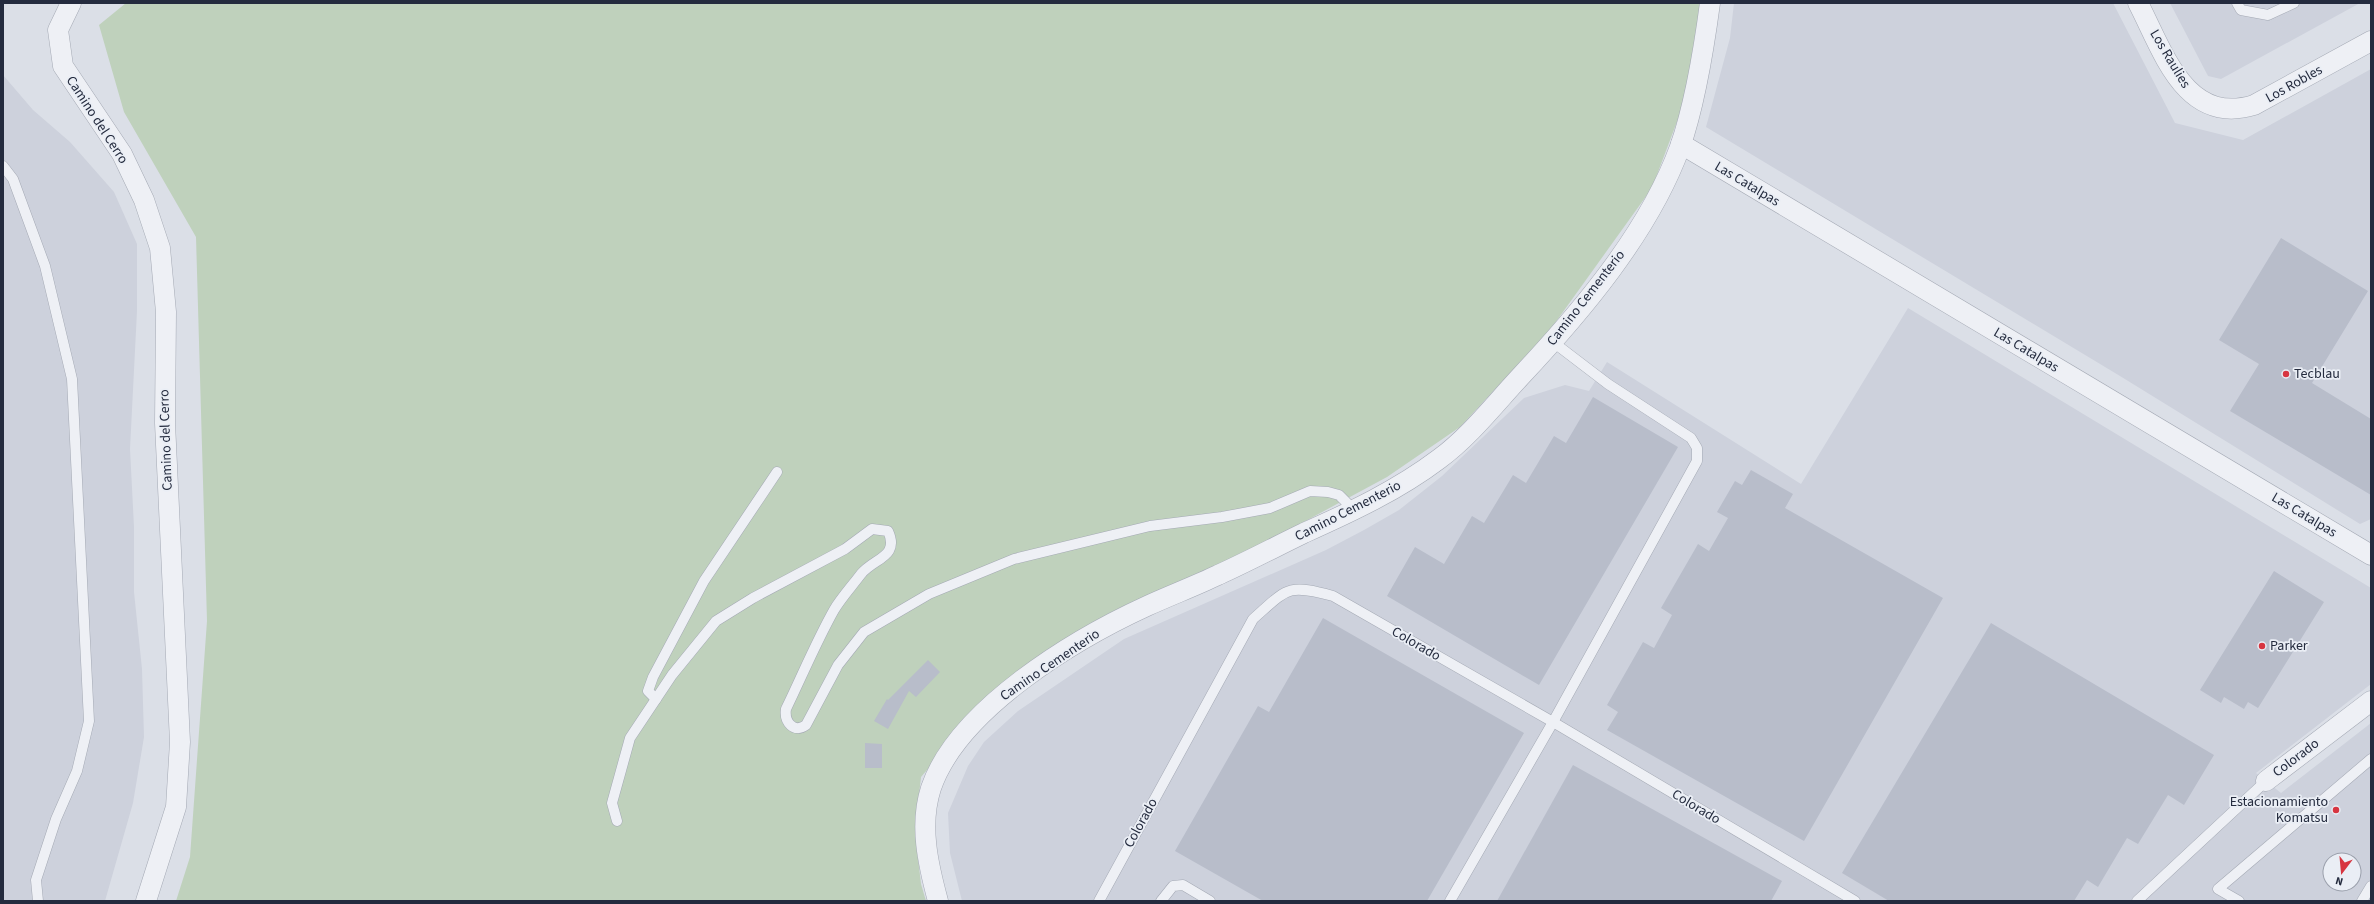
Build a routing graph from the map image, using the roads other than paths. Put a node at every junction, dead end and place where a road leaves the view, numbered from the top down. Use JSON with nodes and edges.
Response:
{"nodes":[{"id":1,"x":71,"y":3,"type":"edge"},
{"id":2,"x":1710,"y":3,"type":"edge"},
{"id":3,"x":2138,"y":3,"type":"edge"},
{"id":4,"x":2237,"y":3,"type":"edge"},
{"id":5,"x":2294,"y":3,"type":"edge"},
{"id":6,"x":2371,"y":41,"type":"edge"},
{"id":7,"x":2212,"y":106,"type":"joint"},
{"id":8,"x":1681,"y":144,"type":"junction"},
{"id":9,"x":3,"y":166,"type":"edge"},
{"id":10,"x":1553,"y":342,"type":"junction"},
{"id":11,"x":777,"y":472,"type":"dead end"},
{"id":12,"x":1354,"y":510,"type":"junction"},
{"id":13,"x":2371,"y":555,"type":"edge"},
{"id":14,"x":656,"y":699,"type":"junction"},
{"id":15,"x":2371,"y":701,"type":"edge"},
{"id":16,"x":1553,"y":722,"type":"junction"},
{"id":17,"x":2371,"y":758,"type":"edge"},
{"id":18,"x":2266,"y":781,"type":"joint"},
{"id":19,"x":617,"y":821,"type":"dead end"},
{"id":20,"x":2371,"y":886,"type":"edge"},
{"id":21,"x":38,"y":901,"type":"edge"},
{"id":22,"x":146,"y":901,"type":"edge"},
{"id":23,"x":938,"y":901,"type":"edge"},
{"id":24,"x":1099,"y":901,"type":"edge"},
{"id":25,"x":1161,"y":901,"type":"edge"},
{"id":26,"x":1210,"y":901,"type":"edge"},
{"id":27,"x":1450,"y":901,"type":"edge"},
{"id":28,"x":1855,"y":901,"type":"edge"},
{"id":29,"x":2137,"y":901,"type":"edge"},
{"id":30,"x":2239,"y":901,"type":"edge"},
{"id":31,"x":2362,"y":901,"type":"edge"}],
"edges":[{"from":1,"to":22,"type":"street","name":"Camino del Cerro"},
{"from":2,"to":8,"type":"street","name":"Camino Cementerio"},
{"from":3,"to":7,"type":"street","name":"Los Raulies"},
{"from":4,"to":5,"type":"lane"},
{"from":6,"to":7,"type":"street","name":"Los Robles"},
{"from":8,"to":10,"type":"street","name":"Camino Cementerio"},
{"from":8,"to":13,"type":"street","name":"Las Catalpas"},
{"from":9,"to":21,"type":"lane"},
{"from":10,"to":12,"type":"street","name":"Camino Cementerio"},
{"from":10,"to":16,"type":"lane"},
{"from":11,"to":14,"type":"lane"},
{"from":12,"to":14,"type":"lane"},
{"from":12,"to":23,"type":"street","name":"Camino Cementerio"},
{"from":14,"to":19,"type":"lane"},
{"from":15,"to":18,"type":"street","name":"Colorado"},
{"from":16,"to":24,"type":"lane","name":"Colorado"},
{"from":16,"to":27,"type":"lane"},
{"from":16,"to":28,"type":"lane","name":"Colorado"},
{"from":17,"to":30,"type":"lane"},
{"from":18,"to":29,"type":"lane","name":"Colorado"},
{"from":20,"to":31,"type":"lane"},
{"from":25,"to":26,"type":"lane"}]}
